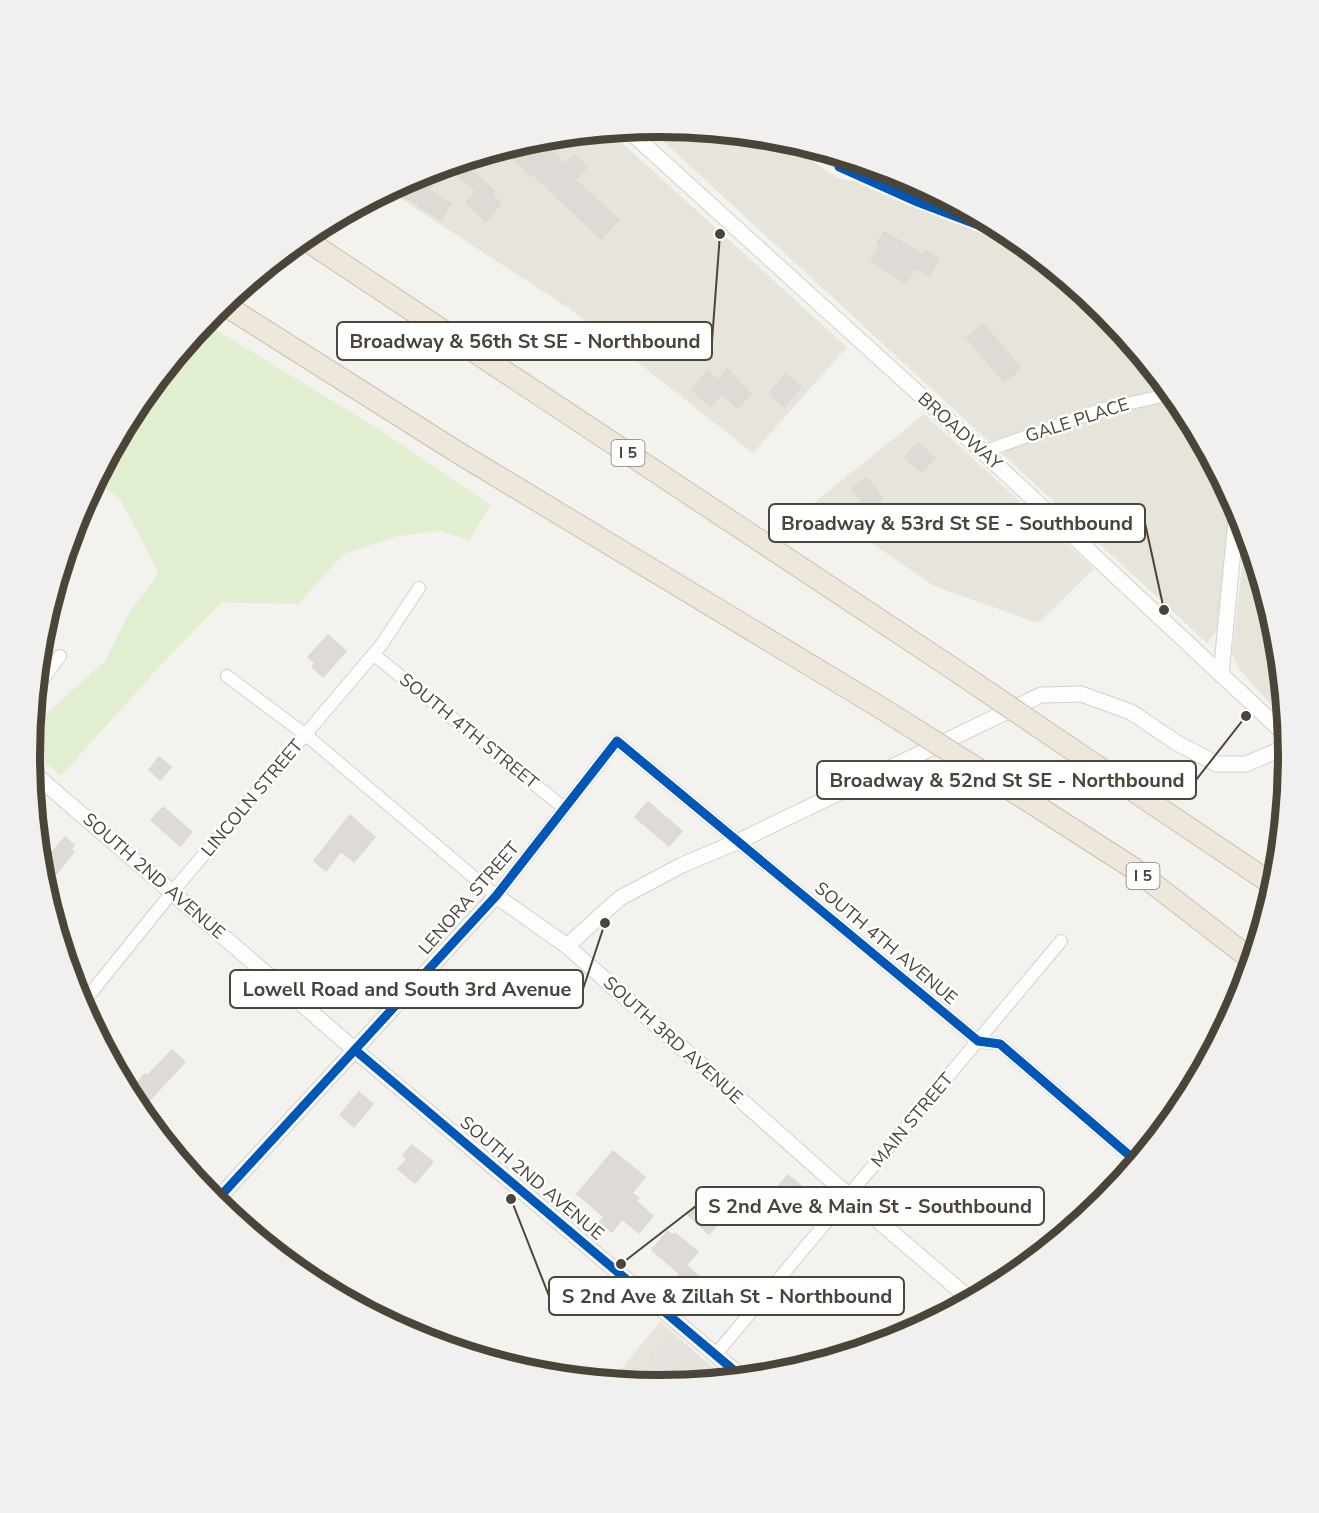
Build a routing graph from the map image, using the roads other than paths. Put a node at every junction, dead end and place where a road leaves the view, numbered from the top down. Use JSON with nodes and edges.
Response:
{"nodes":[{"id":1,"x":637,"y":138,"type":"edge"},
{"id":2,"x":313,"y":244,"type":"edge"},
{"id":3,"x":232,"y":310,"type":"edge"},
{"id":4,"x":1162,"y":396,"type":"edge"},
{"id":5,"x":984,"y":452,"type":"junction"},
{"id":6,"x":1235,"y":530,"type":"edge"},
{"id":7,"x":419,"y":588,"type":"dead end"},
{"id":8,"x":373,"y":654,"type":"junction"},
{"id":9,"x":60,"y":656,"type":"dead end"},
{"id":10,"x":46,"y":675,"type":"edge"},
{"id":11,"x":1221,"y":675,"type":"junction"},
{"id":12,"x":227,"y":676,"type":"dead end"},
{"id":13,"x":1277,"y":727,"type":"edge"},
{"id":14,"x":306,"y":735,"type":"junction"},
{"id":15,"x":617,"y":741,"type":"joint"},
{"id":16,"x":1278,"y":750,"type":"edge"},
{"id":17,"x":41,"y":779,"type":"edge"},
{"id":18,"x":564,"y":808,"type":"junction"},
{"id":19,"x":739,"y":841,"type":"junction"},
{"id":20,"x":1266,"y":880,"type":"edge"},
{"id":21,"x":173,"y":891,"type":"junction"},
{"id":22,"x":496,"y":896,"type":"junction"},
{"id":23,"x":1061,"y":941,"type":"dead end"},
{"id":24,"x":567,"y":946,"type":"junction"},
{"id":25,"x":1246,"y":955,"type":"edge"},
{"id":26,"x":89,"y":995,"type":"edge"},
{"id":27,"x":978,"y":1041,"type":"junction"},
{"id":28,"x":356,"y":1050,"type":"junction"},
{"id":29,"x":1131,"y":1157,"type":"edge"},
{"id":30,"x":222,"y":1194,"type":"edge"},
{"id":31,"x":848,"y":1195,"type":"junction"},
{"id":32,"x":965,"y":1295,"type":"edge"},
{"id":33,"x":716,"y":1354,"type":"junction"},
{"id":34,"x":735,"y":1371,"type":"edge"}],
"edges":[{"from":1,"to":5,"type":"street","name":"BROADWAY"},
{"from":2,"to":20,"type":"highway","number":"I 5","bridge":true},
{"from":3,"to":25,"type":"highway","number":"I 5","bridge":true},
{"from":4,"to":5,"type":"street","name":"GALE PLACE"},
{"from":5,"to":11,"type":"street","name":"BROADWAY"},
{"from":6,"to":11,"type":"street"},
{"from":7,"to":8,"type":"street","name":"LINCOLN STREET"},
{"from":8,"to":14,"type":"street","name":"LINCOLN STREET"},
{"from":8,"to":18,"type":"street","name":"SOUTH 4TH STREET"},
{"from":9,"to":10,"type":"street"},
{"from":11,"to":13,"type":"street","name":"BROADWAY"},
{"from":12,"to":14,"type":"street","name":"SOUTH 3RD AVENUE"},
{"from":14,"to":21,"type":"street","name":"LINCOLN STREET"},
{"from":14,"to":22,"type":"street","name":"SOUTH 3RD AVENUE"},
{"from":15,"to":18,"type":"street","name":"LENORA STREET"},
{"from":15,"to":19,"type":"street","name":"SOUTH 4TH AVENUE"},
{"from":16,"to":19,"type":"street"},
{"from":17,"to":21,"type":"street","name":"SOUTH 2ND AVENUE"},
{"from":18,"to":22,"type":"street","name":"LENORA STREET"},
{"from":19,"to":24,"type":"street"},
{"from":19,"to":27,"type":"street","name":"SOUTH 4TH AVENUE"},
{"from":21,"to":26,"type":"street","name":"LINCOLN STREET"},
{"from":21,"to":28,"type":"street","name":"SOUTH 2ND AVENUE"},
{"from":22,"to":24,"type":"street","name":"SOUTH 3RD AVENUE"},
{"from":22,"to":28,"type":"street","name":"LENORA STREET"},
{"from":23,"to":27,"type":"street","name":"MAIN STREET"},
{"from":24,"to":31,"type":"street","name":"SOUTH 3RD AVENUE"},
{"from":27,"to":29,"type":"street","name":"SOUTH 4TH AVENUE"},
{"from":27,"to":31,"type":"street","name":"MAIN STREET"},
{"from":28,"to":30,"type":"street","name":"LENORA STREET"},
{"from":28,"to":33,"type":"street","name":"SOUTH 2ND AVENUE"},
{"from":31,"to":32,"type":"street","name":"SOUTH 3RD AVENUE"},
{"from":31,"to":33,"type":"street","name":"MAIN STREET"},
{"from":33,"to":34,"type":"street","name":"SOUTH 2ND AVENUE"}]}
